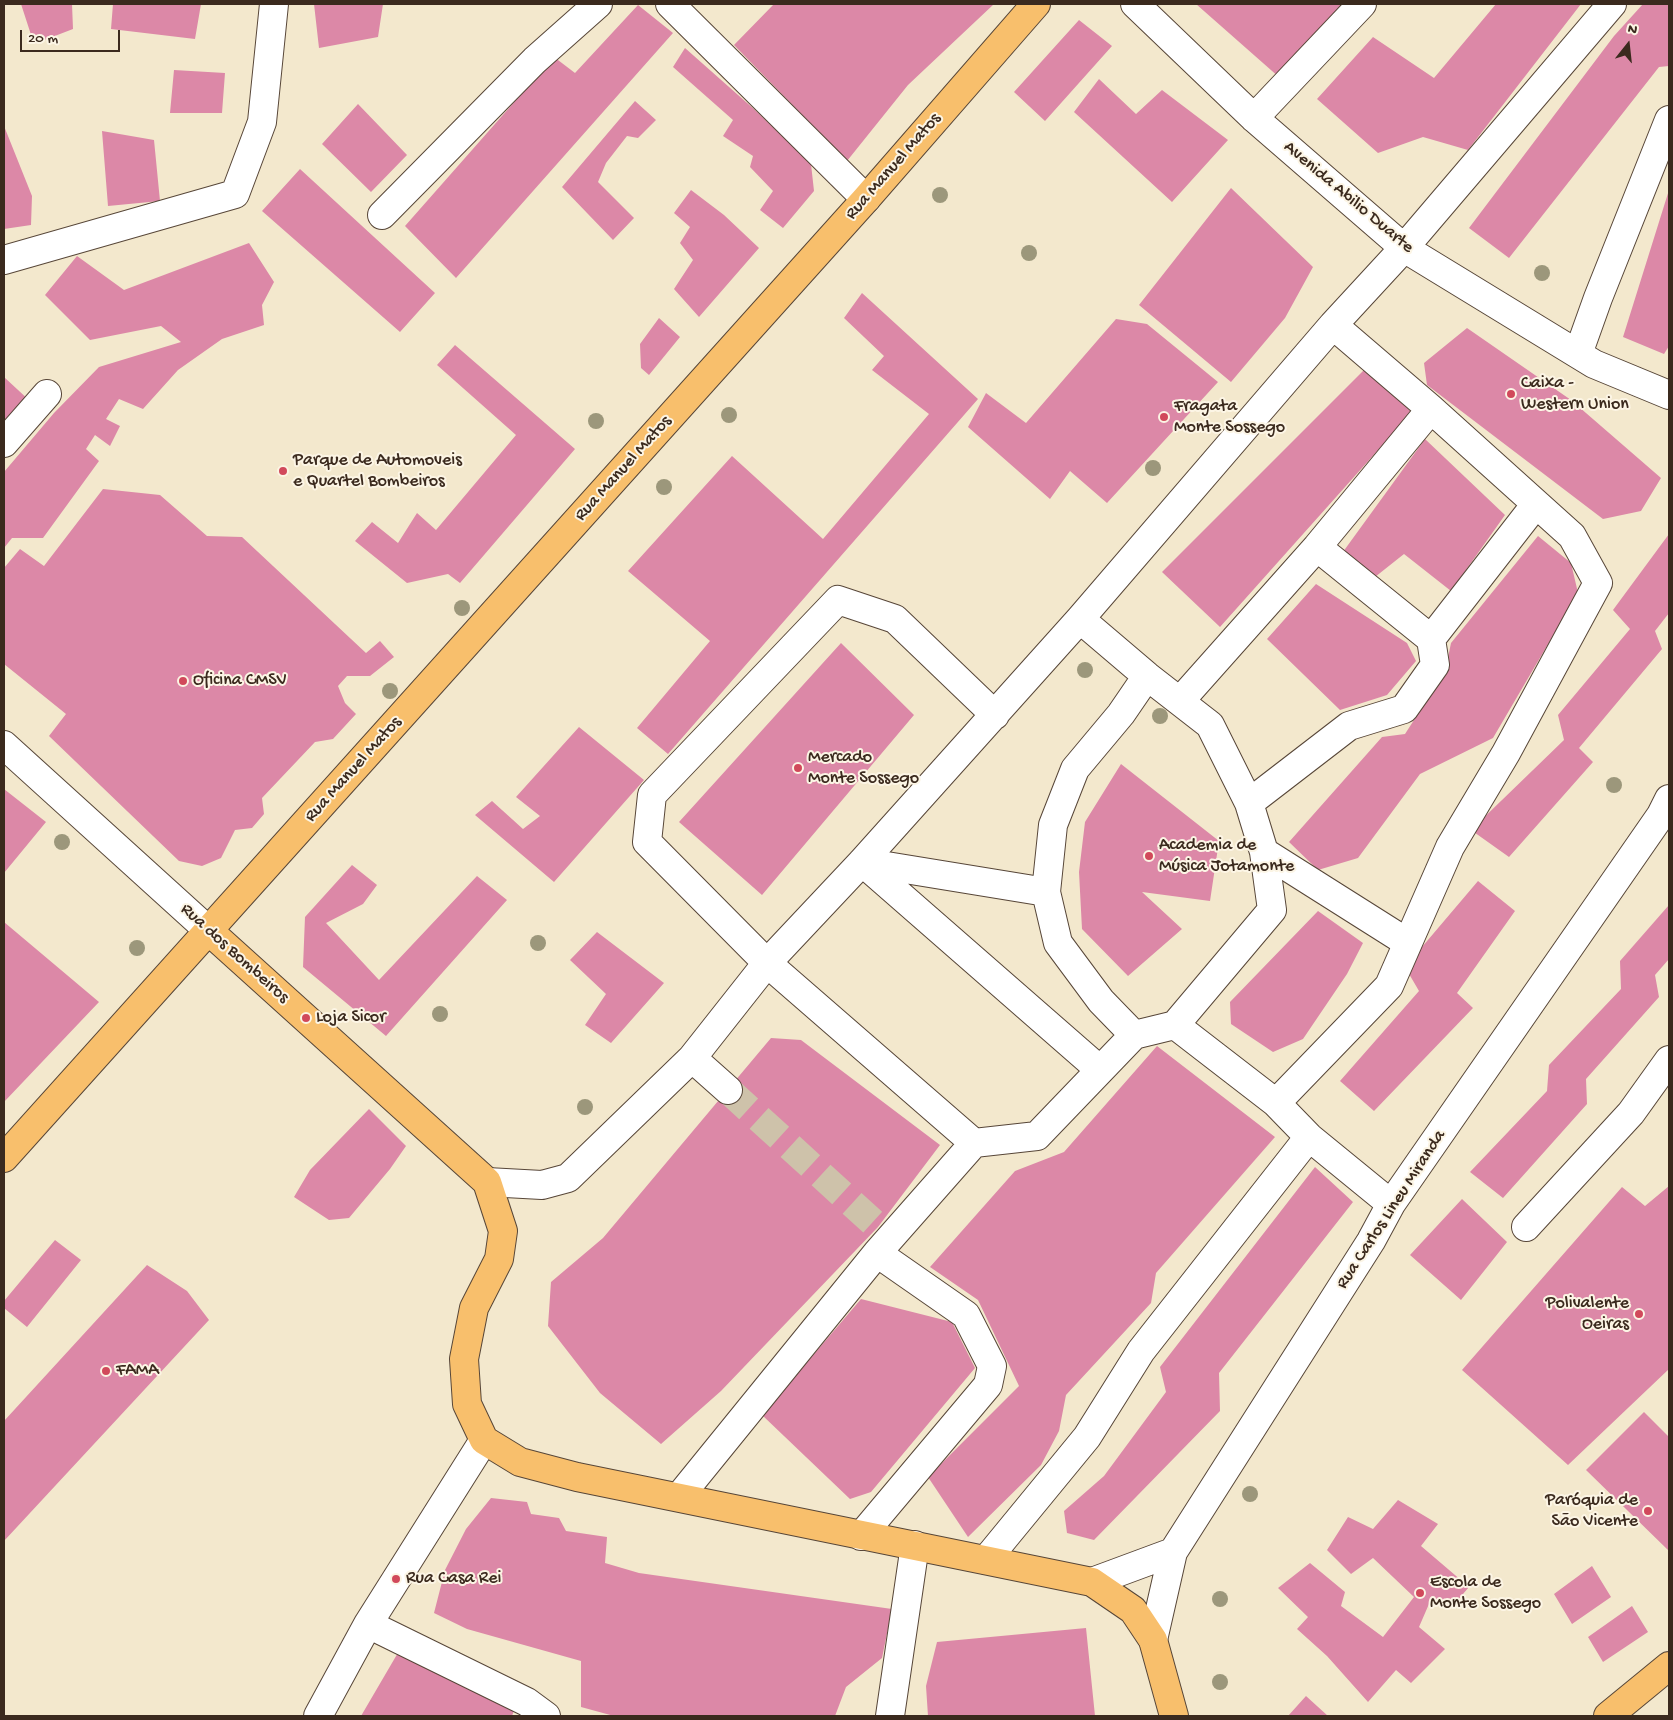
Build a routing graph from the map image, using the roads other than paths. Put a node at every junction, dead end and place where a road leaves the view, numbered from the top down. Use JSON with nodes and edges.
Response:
{"nodes":[{"id":1,"x":274,"y":4,"type":"edge"},
{"id":2,"x":598,"y":4,"type":"edge"},
{"id":3,"x":670,"y":4,"type":"edge"},
{"id":4,"x":1036,"y":4,"type":"edge"},
{"id":5,"x":1135,"y":4,"type":"edge"},
{"id":6,"x":1362,"y":4,"type":"edge"},
{"id":7,"x":1612,"y":4,"type":"edge"},
{"id":8,"x":1254,"y":118,"type":"junction"},
{"id":9,"x":1669,"y":120,"type":"edge"},
{"id":10,"x":866,"y":200,"type":"junction"},
{"id":11,"x":382,"y":215,"type":"dead end"},
{"id":12,"x":1404,"y":248,"type":"junction"},
{"id":13,"x":4,"y":260,"type":"edge"},
{"id":14,"x":1334,"y":325,"type":"junction"},
{"id":15,"x":1578,"y":354,"type":"junction"},
{"id":16,"x":47,"y":394,"type":"dead end"},
{"id":17,"x":1669,"y":395,"type":"edge"},
{"id":18,"x":1431,"y":409,"type":"junction"},
{"id":19,"x":4,"y":443,"type":"edge"},
{"id":20,"x":1536,"y":504,"type":"junction"},
{"id":21,"x":1317,"y":547,"type":"junction"},
{"id":22,"x":1080,"y":619,"type":"junction"},
{"id":23,"x":1431,"y":639,"type":"junction"},
{"id":24,"x":1147,"y":676,"type":"junction"},
{"id":25,"x":1180,"y":701,"type":"junction"},
{"id":26,"x":995,"y":715,"type":"junction"},
{"id":27,"x":4,"y":745,"type":"edge"},
{"id":28,"x":1249,"y":804,"type":"junction"},
{"id":29,"x":1667,"y":810,"type":"edge"},
{"id":30,"x":1264,"y":852,"type":"junction"},
{"id":31,"x":862,"y":862,"type":"junction"},
{"id":32,"x":1046,"y":892,"type":"junction"},
{"id":33,"x":209,"y":931,"type":"junction"},
{"id":34,"x":1408,"y":943,"type":"junction"},
{"id":35,"x":767,"y":963,"type":"junction"},
{"id":36,"x":1175,"y":1025,"type":"junction"},
{"id":37,"x":1134,"y":1035,"type":"junction"},
{"id":38,"x":692,"y":1058,"type":"junction"},
{"id":39,"x":1669,"y":1060,"type":"edge"},
{"id":40,"x":1100,"y":1070,"type":"junction"},
{"id":41,"x":728,"y":1090,"type":"tunnel mouth"},
{"id":42,"x":1276,"y":1104,"type":"junction"},
{"id":43,"x":1309,"y":1137,"type":"junction"},
{"id":44,"x":974,"y":1143,"type":"junction"},
{"id":45,"x":4,"y":1158,"type":"edge"},
{"id":46,"x":488,"y":1182,"type":"junction"},
{"id":47,"x":1392,"y":1204,"type":"junction"},
{"id":48,"x":1526,"y":1227,"type":"dead end"},
{"id":49,"x":882,"y":1239,"type":"junction"},
{"id":50,"x":484,"y":1440,"type":"junction"},
{"id":51,"x":678,"y":1497,"type":"junction"},
{"id":52,"x":860,"y":1536,"type":"junction"},
{"id":53,"x":915,"y":1546,"type":"junction"},
{"id":54,"x":1173,"y":1552,"type":"junction"},
{"id":55,"x":986,"y":1560,"type":"junction"},
{"id":56,"x":1092,"y":1582,"type":"junction"},
{"id":57,"x":368,"y":1624,"type":"junction"},
{"id":58,"x":1153,"y":1640,"type":"junction"},
{"id":59,"x":1669,"y":1666,"type":"edge"},
{"id":60,"x":318,"y":1716,"type":"edge"},
{"id":61,"x":546,"y":1716,"type":"edge"},
{"id":62,"x":890,"y":1716,"type":"edge"},
{"id":63,"x":1174,"y":1716,"type":"edge"},
{"id":64,"x":1608,"y":1716,"type":"edge"}],
"edges":[{"from":1,"to":13,"type":"street"},
{"from":2,"to":11,"type":"street"},
{"from":3,"to":10,"type":"street"},
{"from":4,"to":10,"type":"main road","name":"Rua Manuel Matos"},
{"from":5,"to":8,"type":"street","name":"Avenida Abilio Duarte"},
{"from":6,"to":8,"type":"street"},
{"from":7,"to":12,"type":"street"},
{"from":8,"to":12,"type":"street","name":"Avenida Abilio Duarte"},
{"from":9,"to":15,"type":"street"},
{"from":10,"to":33,"type":"main road","name":"Rua Manuel Matos"},
{"from":12,"to":14,"type":"street"},
{"from":12,"to":15,"type":"street","name":"Avenida Abilio Duarte"},
{"from":14,"to":18,"type":"street"},
{"from":14,"to":22,"type":"street"},
{"from":15,"to":17,"type":"street","name":"Avenida Abilio Duarte"},
{"from":16,"to":19,"type":"street"},
{"from":18,"to":20,"type":"street"},
{"from":18,"to":21,"type":"street"},
{"from":20,"to":23,"type":"street"},
{"from":20,"to":34,"type":"street"},
{"from":21,"to":23,"type":"street"},
{"from":21,"to":25,"type":"street"},
{"from":22,"to":24,"type":"street"},
{"from":22,"to":26,"type":"street"},
{"from":23,"to":28,"type":"street"},
{"from":24,"to":25,"type":"street"},
{"from":24,"to":32,"type":"street"},
{"from":25,"to":28,"type":"street"},
{"from":26,"to":31,"type":"street"},
{"from":26,"to":35,"type":"street"},
{"from":27,"to":33,"type":"street","name":"Rua dos Bombeiros"},
{"from":28,"to":30,"type":"street"},
{"from":29,"to":47,"type":"street","name":"Rua Carlos Lineu Miranda"},
{"from":30,"to":34,"type":"street"},
{"from":30,"to":36,"type":"street"},
{"from":31,"to":32,"type":"street"},
{"from":31,"to":35,"type":"street"},
{"from":31,"to":40,"type":"street"},
{"from":32,"to":37,"type":"street"},
{"from":33,"to":45,"type":"main road","name":"Rua Manuel Matos"},
{"from":33,"to":46,"type":"main road","name":"Rua dos Bombeiros"},
{"from":34,"to":42,"type":"street"},
{"from":35,"to":38,"type":"street"},
{"from":35,"to":44,"type":"street"},
{"from":36,"to":37,"type":"street"},
{"from":36,"to":42,"type":"street"},
{"from":37,"to":40,"type":"street"},
{"from":38,"to":41,"type":"street"},
{"from":38,"to":46,"type":"street"},
{"from":39,"to":48,"type":"street"},
{"from":40,"to":44,"type":"street"},
{"from":42,"to":43,"type":"street"},
{"from":43,"to":47,"type":"street"},
{"from":43,"to":55,"type":"street"},
{"from":44,"to":49,"type":"street"},
{"from":46,"to":50,"type":"main road"},
{"from":47,"to":54,"type":"street","name":"Rua Carlos Lineu Miranda"},
{"from":49,"to":51,"type":"street"},
{"from":49,"to":52,"type":"street"},
{"from":50,"to":51,"type":"main road"},
{"from":50,"to":57,"type":"street"},
{"from":51,"to":52,"type":"main road"},
{"from":52,"to":53,"type":"main road"},
{"from":53,"to":55,"type":"main road"},
{"from":53,"to":62,"type":"street"},
{"from":54,"to":56,"type":"street"},
{"from":54,"to":58,"type":"street","name":"Rua Carlos Lineu Miranda"},
{"from":55,"to":56,"type":"main road"},
{"from":56,"to":58,"type":"main road"},
{"from":57,"to":60,"type":"street"},
{"from":57,"to":61,"type":"street"},
{"from":58,"to":63,"type":"main road"},
{"from":59,"to":64,"type":"main road"}]}
